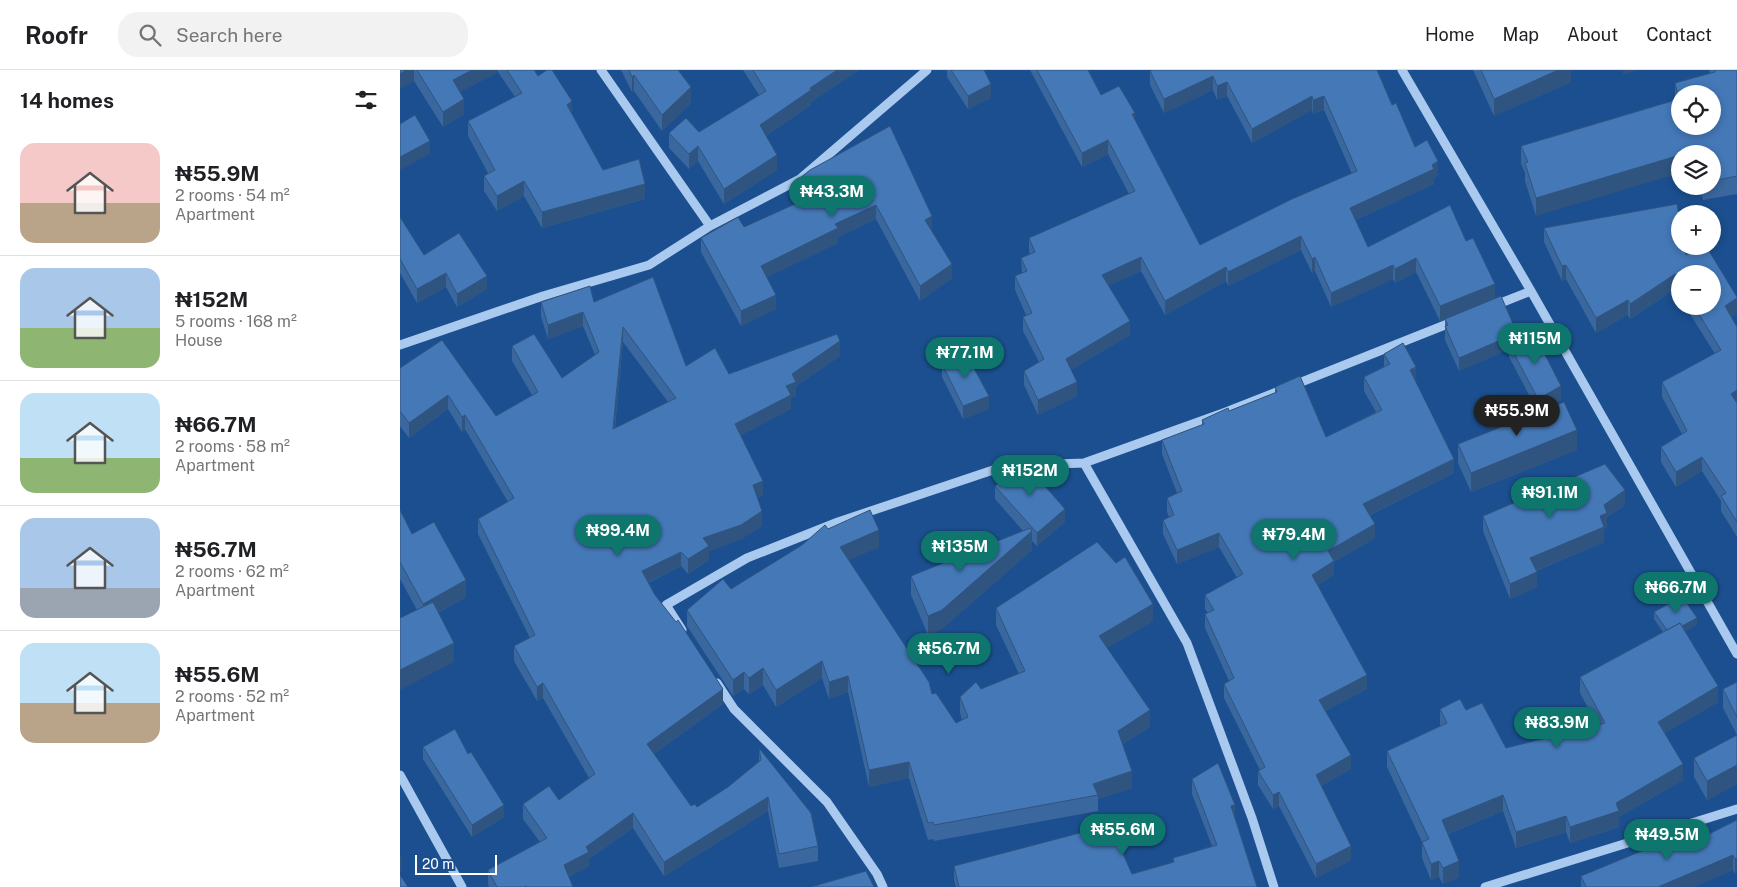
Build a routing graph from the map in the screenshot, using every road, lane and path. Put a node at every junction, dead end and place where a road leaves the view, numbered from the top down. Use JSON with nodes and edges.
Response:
{"nodes":[{"id":1,"x":602,"y":70,"type":"edge"},
{"id":2,"x":927,"y":70,"type":"edge"},
{"id":3,"x":1402,"y":70,"type":"edge"},
{"id":4,"x":710,"y":226,"type":"junction"},
{"id":5,"x":1531,"y":291,"type":"junction"},
{"id":6,"x":1486,"y":309,"type":"edge"},
{"id":7,"x":1468,"y":316,"type":"edge"},
{"id":8,"x":400,"y":345,"type":"edge"},
{"id":9,"x":1084,"y":463,"type":"junction"},
{"id":10,"x":687,"y":637,"type":"edge"},
{"id":11,"x":1737,"y":654,"type":"edge"},
{"id":12,"x":713,"y":677,"type":"edge"},
{"id":13,"x":400,"y":775,"type":"edge"},
{"id":14,"x":1737,"y":809,"type":"edge"},
{"id":15,"x":1513,"y":883,"type":"edge"},
{"id":16,"x":462,"y":887,"type":"edge"},
{"id":17,"x":883,"y":887,"type":"edge"},
{"id":18,"x":1274,"y":887,"type":"edge"},
{"id":19,"x":1485,"y":887,"type":"edge"}],
"edges":[{"from":1,"to":4,"type":"street"},
{"from":2,"to":4,"type":"street"},
{"from":3,"to":5,"type":"street"},
{"from":4,"to":8,"type":"street"},
{"from":5,"to":6,"type":"street"},
{"from":5,"to":11,"type":"street"},
{"from":7,"to":9,"type":"street"},
{"from":9,"to":10,"type":"street"},
{"from":9,"to":18,"type":"street"},
{"from":12,"to":17,"type":"street"},
{"from":13,"to":16,"type":"street"},
{"from":14,"to":15,"type":"street"},
{"from":15,"to":19,"type":"street"}]}
